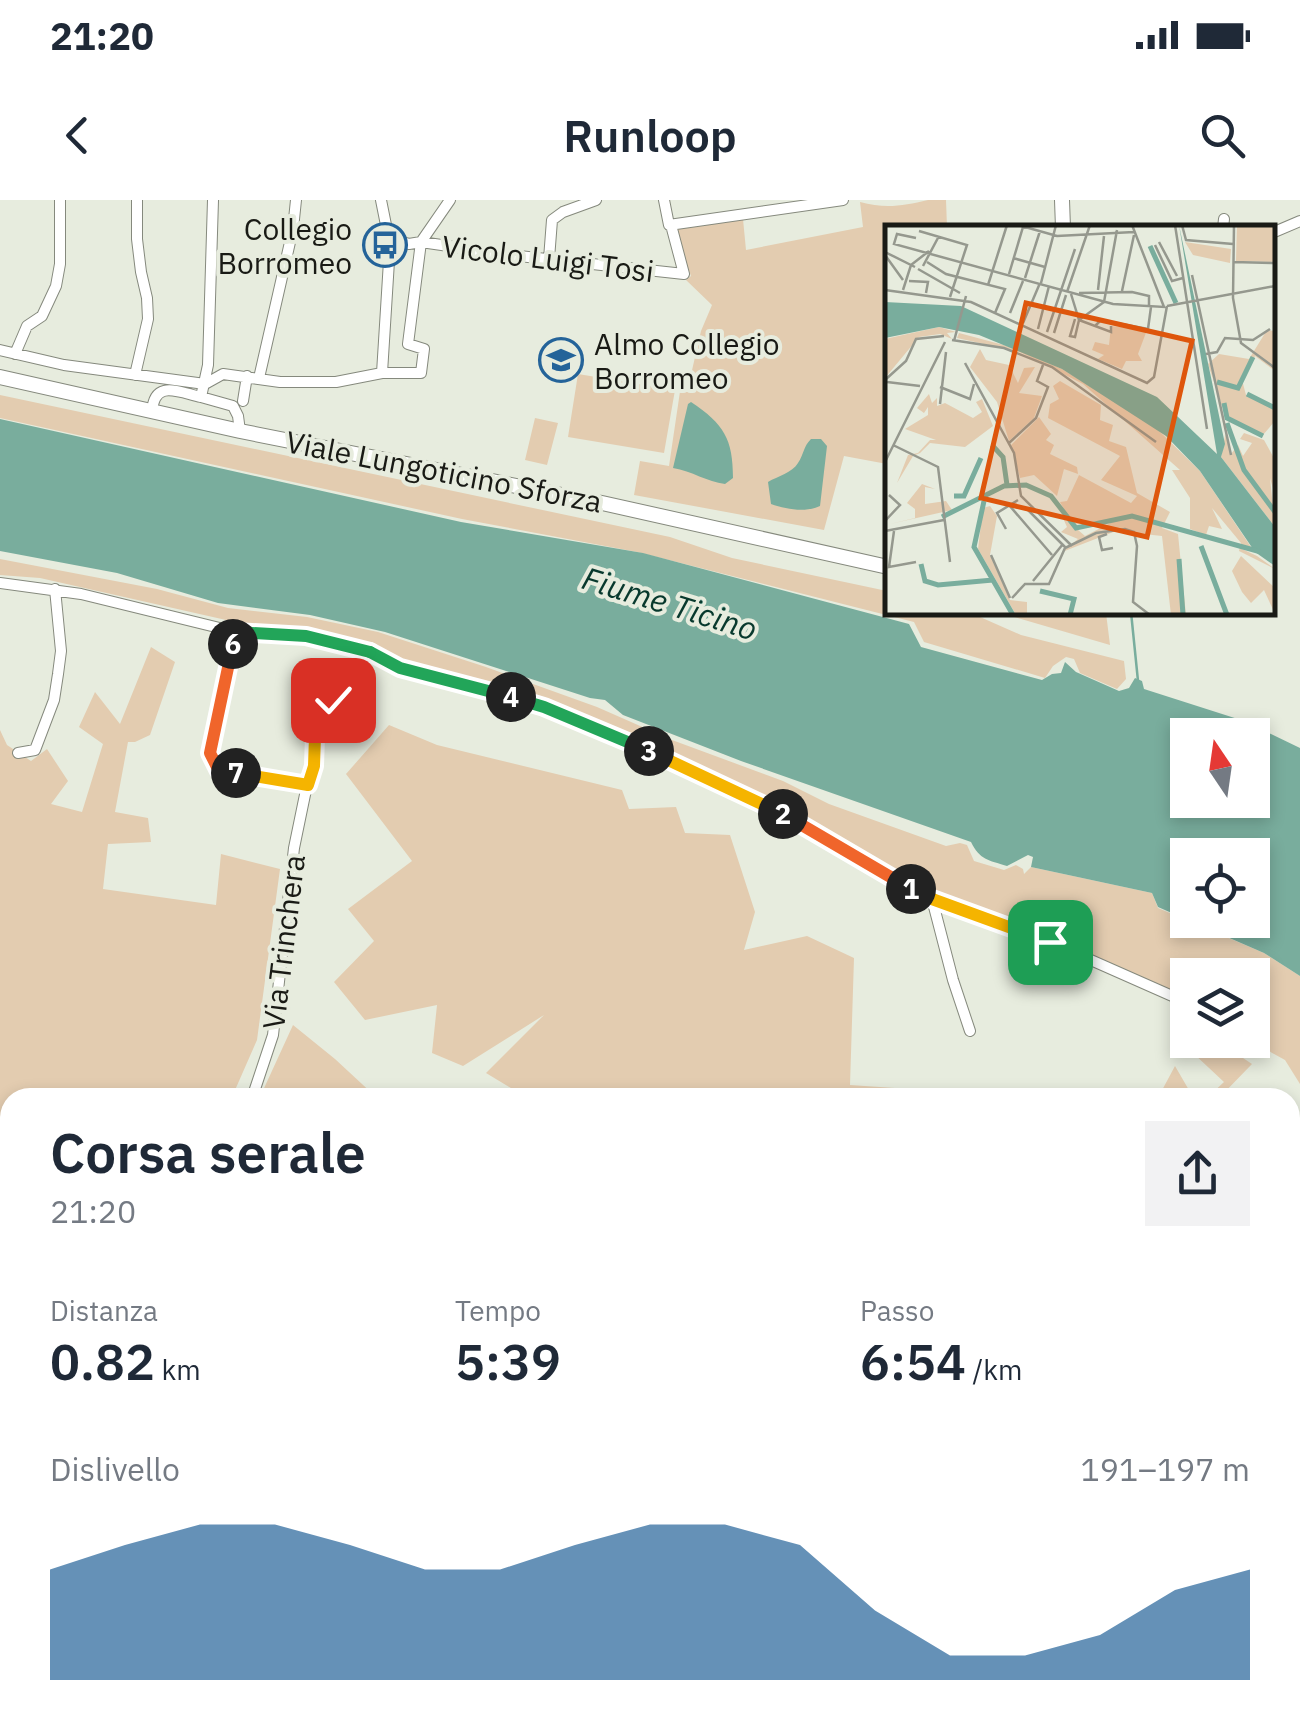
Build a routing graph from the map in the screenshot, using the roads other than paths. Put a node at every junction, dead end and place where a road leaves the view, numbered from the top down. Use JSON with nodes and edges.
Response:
{"nodes":[{"id":1,"x":60,"y":200,"type":"edge"},
{"id":2,"x":137,"y":200,"type":"edge"},
{"id":3,"x":213,"y":200,"type":"edge"},
{"id":4,"x":296,"y":200,"type":"edge"},
{"id":5,"x":381,"y":200,"type":"edge"},
{"id":6,"x":450,"y":200,"type":"edge"},
{"id":7,"x":596,"y":200,"type":"edge"},
{"id":8,"x":664,"y":200,"type":"edge"},
{"id":9,"x":843,"y":200,"type":"edge"},
{"id":10,"x":1062,"y":200,"type":"edge"},
{"id":11,"x":1300,"y":222,"type":"edge"},
{"id":12,"x":670,"y":225,"type":"junction"},
{"id":13,"x":1063,"y":225,"type":"edge"},
{"id":14,"x":1275,"y":233,"type":"edge"},
{"id":15,"x":389,"y":238,"type":"junction"},
{"id":16,"x":421,"y":242,"type":"junction"},
{"id":17,"x":549,"y":259,"type":"junction"},
{"id":18,"x":0,"y":350,"type":"edge"},
{"id":19,"x":15,"y":354,"type":"junction"},
{"id":20,"x":382,"y":373,"type":"junction"},
{"id":21,"x":135,"y":375,"type":"junction"},
{"id":22,"x":0,"y":377,"type":"edge"},
{"id":23,"x":253,"y":377,"type":"junction"},
{"id":24,"x":204,"y":384,"type":"junction"},
{"id":25,"x":201,"y":397,"type":"junction"},
{"id":26,"x":244,"y":401,"type":"dead end"},
{"id":27,"x":152,"y":412,"type":"junction"},
{"id":28,"x":240,"y":431,"type":"junction"},
{"id":29,"x":885,"y":566,"type":"edge"},
{"id":30,"x":0,"y":583,"type":"edge"},
{"id":31,"x":55,"y":589,"type":"junction"},
{"id":32,"x":236,"y":632,"type":"junction"},
{"id":33,"x":359,"y":719,"type":"dead end"},
{"id":34,"x":18,"y":753,"type":"dead end"},
{"id":35,"x":308,"y":785,"type":"junction"},
{"id":36,"x":932,"y":899,"type":"junction"},
{"id":37,"x":1170,"y":995,"type":"edge"},
{"id":38,"x":970,"y":1031,"type":"dead end"},
{"id":39,"x":255,"y":1088,"type":"edge"}],
"edges":[{"from":1,"to":19,"type":"street"},
{"from":2,"to":21,"type":"street"},
{"from":3,"to":24,"type":"street"},
{"from":4,"to":23,"type":"street"},
{"from":5,"to":15,"type":"street"},
{"from":6,"to":16,"type":"street"},
{"from":7,"to":17,"type":"street"},
{"from":8,"to":12,"type":"street"},
{"from":9,"to":12,"type":"street"},
{"from":10,"to":13,"type":"main road"},
{"from":11,"to":14,"type":"street"},
{"from":12,"to":17,"type":"street","name":"Vicolo Luigi Tosi"},
{"from":15,"to":16,"type":"street","name":"Vicolo Luigi Tosi"},
{"from":15,"to":20,"type":"street"},
{"from":16,"to":17,"type":"street","name":"Vicolo Luigi Tosi"},
{"from":16,"to":20,"type":"street"},
{"from":18,"to":19,"type":"street"},
{"from":19,"to":21,"type":"street"},
{"from":20,"to":23,"type":"street"},
{"from":21,"to":24,"type":"street"},
{"from":22,"to":27,"type":"main road","name":"Viale Lungoticino Sforza"},
{"from":23,"to":24,"type":"street"},
{"from":23,"to":26,"type":"street"},
{"from":24,"to":25,"type":"street"},
{"from":25,"to":27,"type":"street"},
{"from":25,"to":28,"type":"street"},
{"from":27,"to":28,"type":"main road","name":"Viale Lungoticino Sforza"},
{"from":28,"to":29,"type":"main road","name":"Viale Lungoticino Sforza"},
{"from":30,"to":31,"type":"street"},
{"from":31,"to":32,"type":"street"},
{"from":31,"to":34,"type":"street"},
{"from":32,"to":35,"type":"street"},
{"from":32,"to":36,"type":"street"},
{"from":33,"to":35,"type":"street","name":"Via Trinchera"},
{"from":35,"to":39,"type":"street","name":"Via Trinchera"},
{"from":36,"to":37,"type":"street"},
{"from":36,"to":38,"type":"street"}]}
